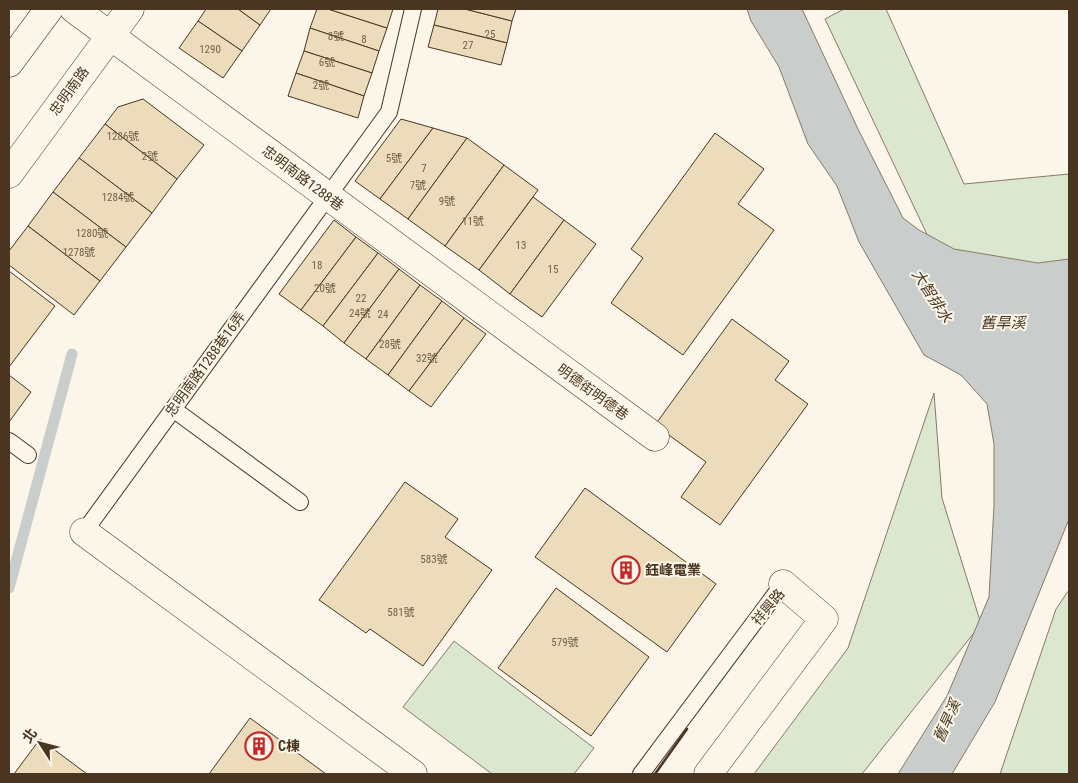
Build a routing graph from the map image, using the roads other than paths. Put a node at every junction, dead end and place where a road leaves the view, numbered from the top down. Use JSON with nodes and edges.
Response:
{"nodes":[{"id":1,"x":49,"y":9,"type":"edge"},
{"id":2,"x":74,"y":9,"type":"edge"},
{"id":3,"x":130,"y":9,"type":"edge"},
{"id":4,"x":413,"y":9,"type":"edge"},
{"id":5,"x":111,"y":35,"type":"junction"},
{"id":6,"x":9,"y":63,"type":"edge"},
{"id":7,"x":9,"y":174,"type":"edge"},
{"id":8,"x":328,"y":198,"type":"junction"},
{"id":9,"x":532,"y":347,"type":"joint"},
{"id":10,"x":173,"y":409,"type":"junction"},
{"id":11,"x":655,"y":436,"type":"dead end"},
{"id":12,"x":9,"y":441,"type":"edge"},
{"id":13,"x":28,"y":455,"type":"dead end"},
{"id":14,"x":300,"y":502,"type":"dead end"},
{"id":15,"x":84,"y":532,"type":"joint"},
{"id":16,"x":783,"y":584,"type":"joint"},
{"id":17,"x":413,"y":774,"type":"edge"},
{"id":18,"x":641,"y":774,"type":"edge"},
{"id":19,"x":708,"y":774,"type":"edge"}],
"edges":[{"from":1,"to":6,"type":"street"},
{"from":2,"to":5,"type":"street","name":"忠明南路1288巷"},
{"from":3,"to":5,"type":"street","name":"忠明南路"},
{"from":4,"to":8,"type":"lane","name":"忠明南路1288巷16弄"},
{"from":5,"to":7,"type":"street","name":"忠明南路"},
{"from":5,"to":8,"type":"street","name":"忠明南路1288巷"},
{"from":8,"to":9,"type":"street","name":"忠明南路1288巷"},
{"from":8,"to":10,"type":"lane","name":"忠明南路1288巷16弄"},
{"from":9,"to":11,"type":"street","name":"明德街明德巷"},
{"from":10,"to":14,"type":"lane"},
{"from":10,"to":15,"type":"lane","name":"忠明南路1288巷16弄"},
{"from":12,"to":13,"type":"lane"},
{"from":15,"to":17,"type":"street"},
{"from":16,"to":18,"type":"lane","name":"祥興路"},
{"from":16,"to":19,"type":"street","name":"祥興路"}]}
